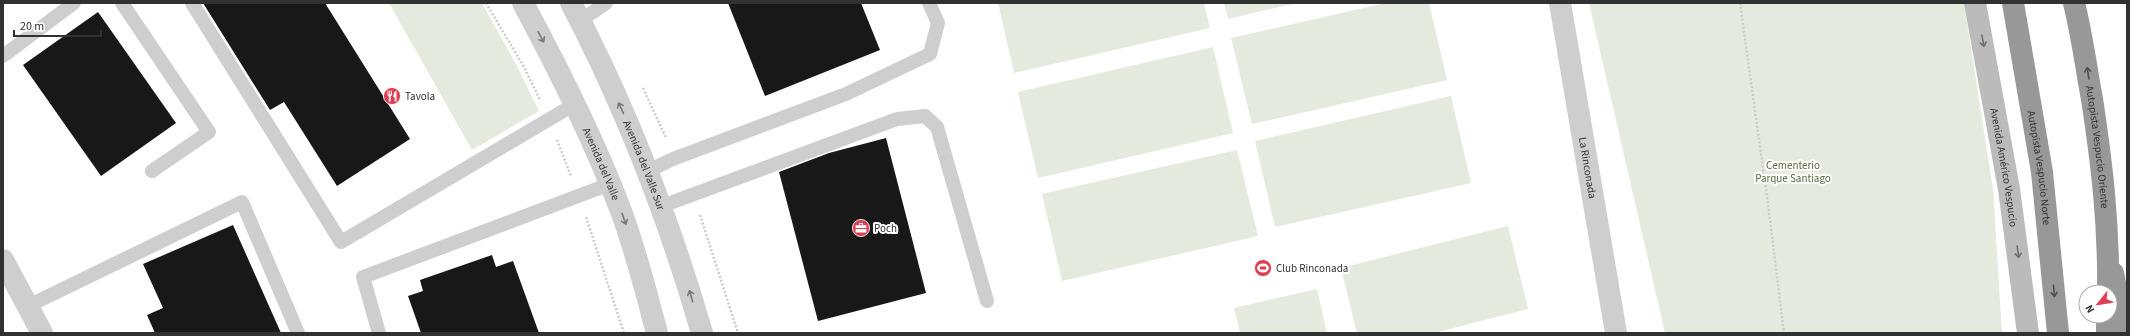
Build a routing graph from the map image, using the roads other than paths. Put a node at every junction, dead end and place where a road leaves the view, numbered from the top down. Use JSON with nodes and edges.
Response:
{"nodes":[{"id":1,"x":74,"y":3,"type":"edge"},
{"id":2,"x":122,"y":3,"type":"edge"},
{"id":3,"x":192,"y":3,"type":"edge"},
{"id":4,"x":522,"y":3,"type":"edge"},
{"id":5,"x":606,"y":3,"type":"edge"},
{"id":6,"x":930,"y":3,"type":"edge"},
{"id":7,"x":1560,"y":3,"type":"edge"},
{"id":8,"x":1975,"y":3,"type":"edge"},
{"id":9,"x":2013,"y":3,"type":"edge"},
{"id":10,"x":2074,"y":3,"type":"edge"},
{"id":11,"x":575,"y":12,"type":"edge"},
{"id":12,"x":3,"y":56,"type":"edge"},
{"id":13,"x":575,"y":104,"type":"junction"},
{"id":14,"x":152,"y":171,"type":"dead end"},
{"id":15,"x":648,"y":171,"type":"junction"},
{"id":16,"x":610,"y":184,"type":"junction"},
{"id":17,"x":662,"y":206,"type":"junction"},
{"id":18,"x":2109,"y":250,"type":"junction"},
{"id":19,"x":6,"y":268,"type":"edge"},
{"id":20,"x":2108,"y":284,"type":"edge"},
{"id":21,"x":987,"y":301,"type":"dead end"},
{"id":22,"x":28,"y":306,"type":"junction"},
{"id":23,"x":42,"y":333,"type":"edge"},
{"id":24,"x":298,"y":333,"type":"edge"},
{"id":25,"x":379,"y":333,"type":"edge"},
{"id":26,"x":657,"y":333,"type":"edge"},
{"id":27,"x":702,"y":333,"type":"edge"},
{"id":28,"x":1616,"y":333,"type":"edge"},
{"id":29,"x":2028,"y":333,"type":"edge"},
{"id":30,"x":2058,"y":333,"type":"edge"},
{"id":31,"x":2125,"y":333,"type":"edge"}],
"edges":[{"from":1,"to":12,"type":"lane"},
{"from":2,"to":14,"type":"lane"},
{"from":3,"to":13,"type":"lane"},
{"from":4,"to":13,"type":"street","name":"Avenida del Valle","one_way":true},
{"from":5,"to":11,"type":"lane"},
{"from":6,"to":15,"type":"lane"},
{"from":7,"to":28,"type":"street","name":"La Rinconada"},
{"from":8,"to":29,"type":"street","name":"Avenida Américo Vespucio","one_way":true},
{"from":9,"to":30,"type":"highway","name":"Autopista Vespucio Norte","one_way":true},
{"from":18,"to":10,"type":"highway","name":"Autopista Vespucio Oriente","one_way":true},
{"from":15,"to":11,"type":"street","name":"Avenida del Valle Sur","one_way":true},
{"from":13,"to":16,"type":"street","name":"Avenida del Valle"},
{"from":15,"to":17,"type":"street","name":"Avenida del Valle Sur"},
{"from":16,"to":25,"type":"lane"},
{"from":16,"to":26,"type":"street","name":"Avenida del Valle","one_way":true},
{"from":17,"to":21,"type":"lane"},
{"from":27,"to":17,"type":"street","name":"Avenida del Valle Sur","one_way":true},
{"from":18,"to":20,"type":"highway","name":"Autopista Vespucio Oriente"},
{"from":18,"to":31,"type":"highway"},
{"from":19,"to":22,"type":"street"},
{"from":22,"to":23,"type":"street"},
{"from":22,"to":24,"type":"lane"}]}
